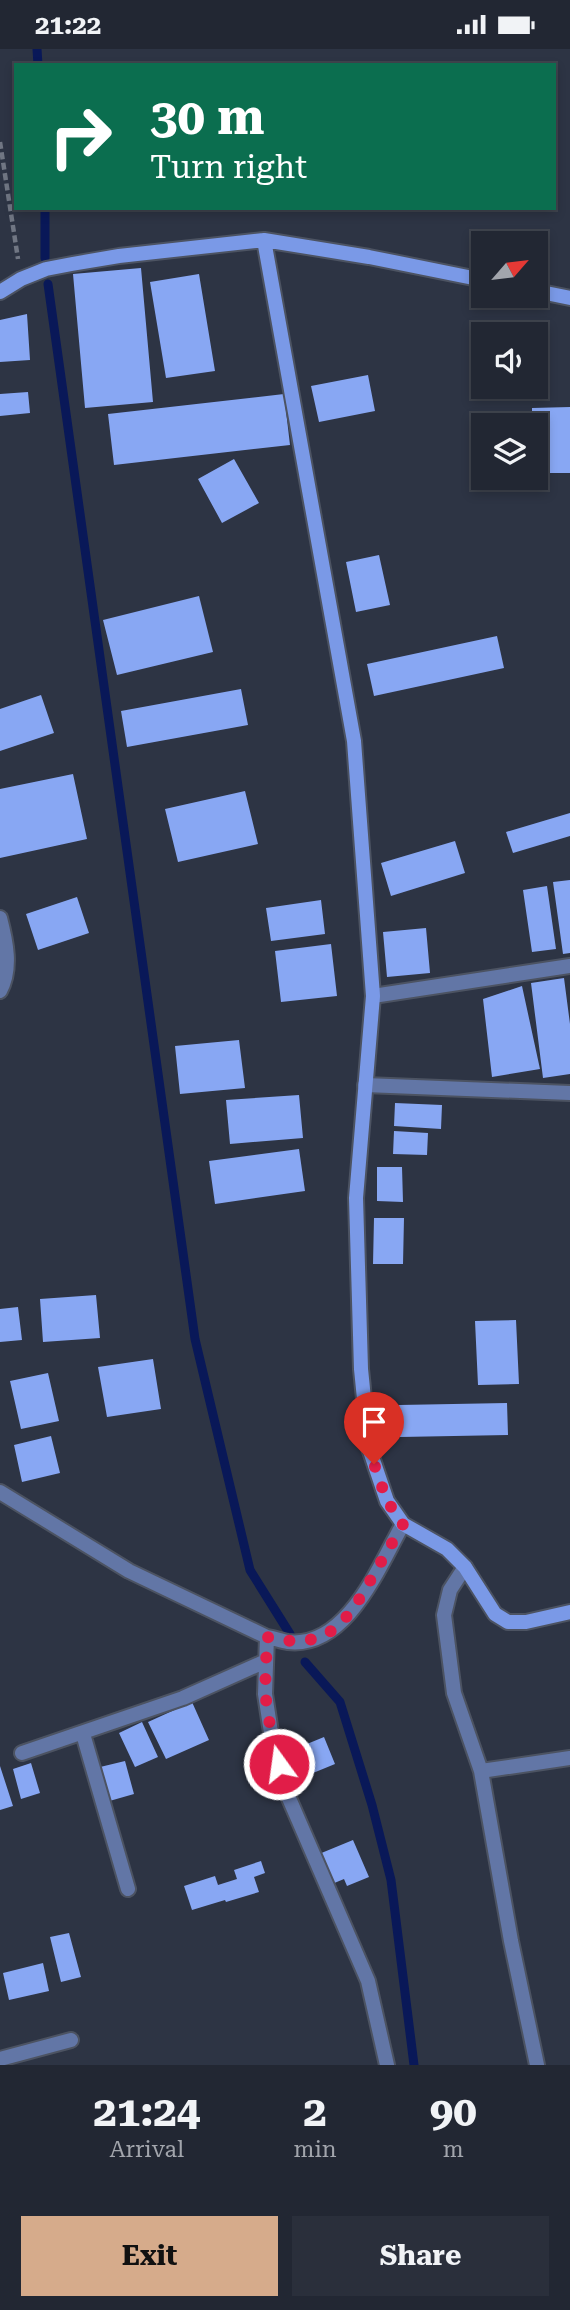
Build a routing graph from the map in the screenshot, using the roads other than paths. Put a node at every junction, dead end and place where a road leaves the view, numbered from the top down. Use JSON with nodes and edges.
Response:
{"nodes":[{"id":1,"x":264,"y":240,"type":"junction"},
{"id":2,"x":471,"y":278,"type":"edge"},
{"id":3,"x":0,"y":292,"type":"edge"},
{"id":4,"x":548,"y":293,"type":"edge"},
{"id":5,"x":570,"y":298,"type":"edge"},
{"id":6,"x":0,"y":918,"type":"edge"},
{"id":7,"x":570,"y":966,"type":"edge"},
{"id":8,"x":0,"y":991,"type":"edge"},
{"id":9,"x":373,"y":996,"type":"junction"},
{"id":10,"x":365,"y":1085,"type":"junction"},
{"id":11,"x":570,"y":1093,"type":"edge"},
{"id":12,"x":0,"y":1492,"type":"edge"},
{"id":13,"x":403,"y":1524,"type":"junction"},
{"id":14,"x":465,"y":1567,"type":"junction"},
{"id":15,"x":570,"y":1612,"type":"edge"},
{"id":16,"x":267,"y":1637,"type":"junction"},
{"id":17,"x":266,"y":1661,"type":"junction"},
{"id":18,"x":83,"y":1734,"type":"junction"},
{"id":19,"x":22,"y":1753,"type":"dead end"},
{"id":20,"x":570,"y":1758,"type":"edge"},
{"id":21,"x":481,"y":1771,"type":"junction"},
{"id":22,"x":128,"y":1889,"type":"dead end"},
{"id":23,"x":71,"y":2040,"type":"dead end"},
{"id":24,"x":0,"y":2059,"type":"edge"},
{"id":25,"x":387,"y":2065,"type":"edge"},
{"id":26,"x":537,"y":2065,"type":"edge"}],
"edges":[{"from":1,"to":2,"type":"street"},
{"from":1,"to":3,"type":"street"},
{"from":1,"to":9,"type":"street"},
{"from":4,"to":5,"type":"street"},
{"from":6,"to":8,"type":"street"},
{"from":7,"to":9,"type":"street"},
{"from":9,"to":10,"type":"street"},
{"from":10,"to":11,"type":"street"},
{"from":10,"to":13,"type":"street"},
{"from":12,"to":16,"type":"street"},
{"from":13,"to":14,"type":"street"},
{"from":13,"to":16,"type":"street"},
{"from":14,"to":15,"type":"street"},
{"from":14,"to":21,"type":"street"},
{"from":16,"to":17,"type":"street"},
{"from":17,"to":18,"type":"street"},
{"from":17,"to":25,"type":"street"},
{"from":18,"to":19,"type":"street"},
{"from":18,"to":22,"type":"street"},
{"from":20,"to":21,"type":"street"},
{"from":21,"to":26,"type":"street"},
{"from":23,"to":24,"type":"street"}]}
